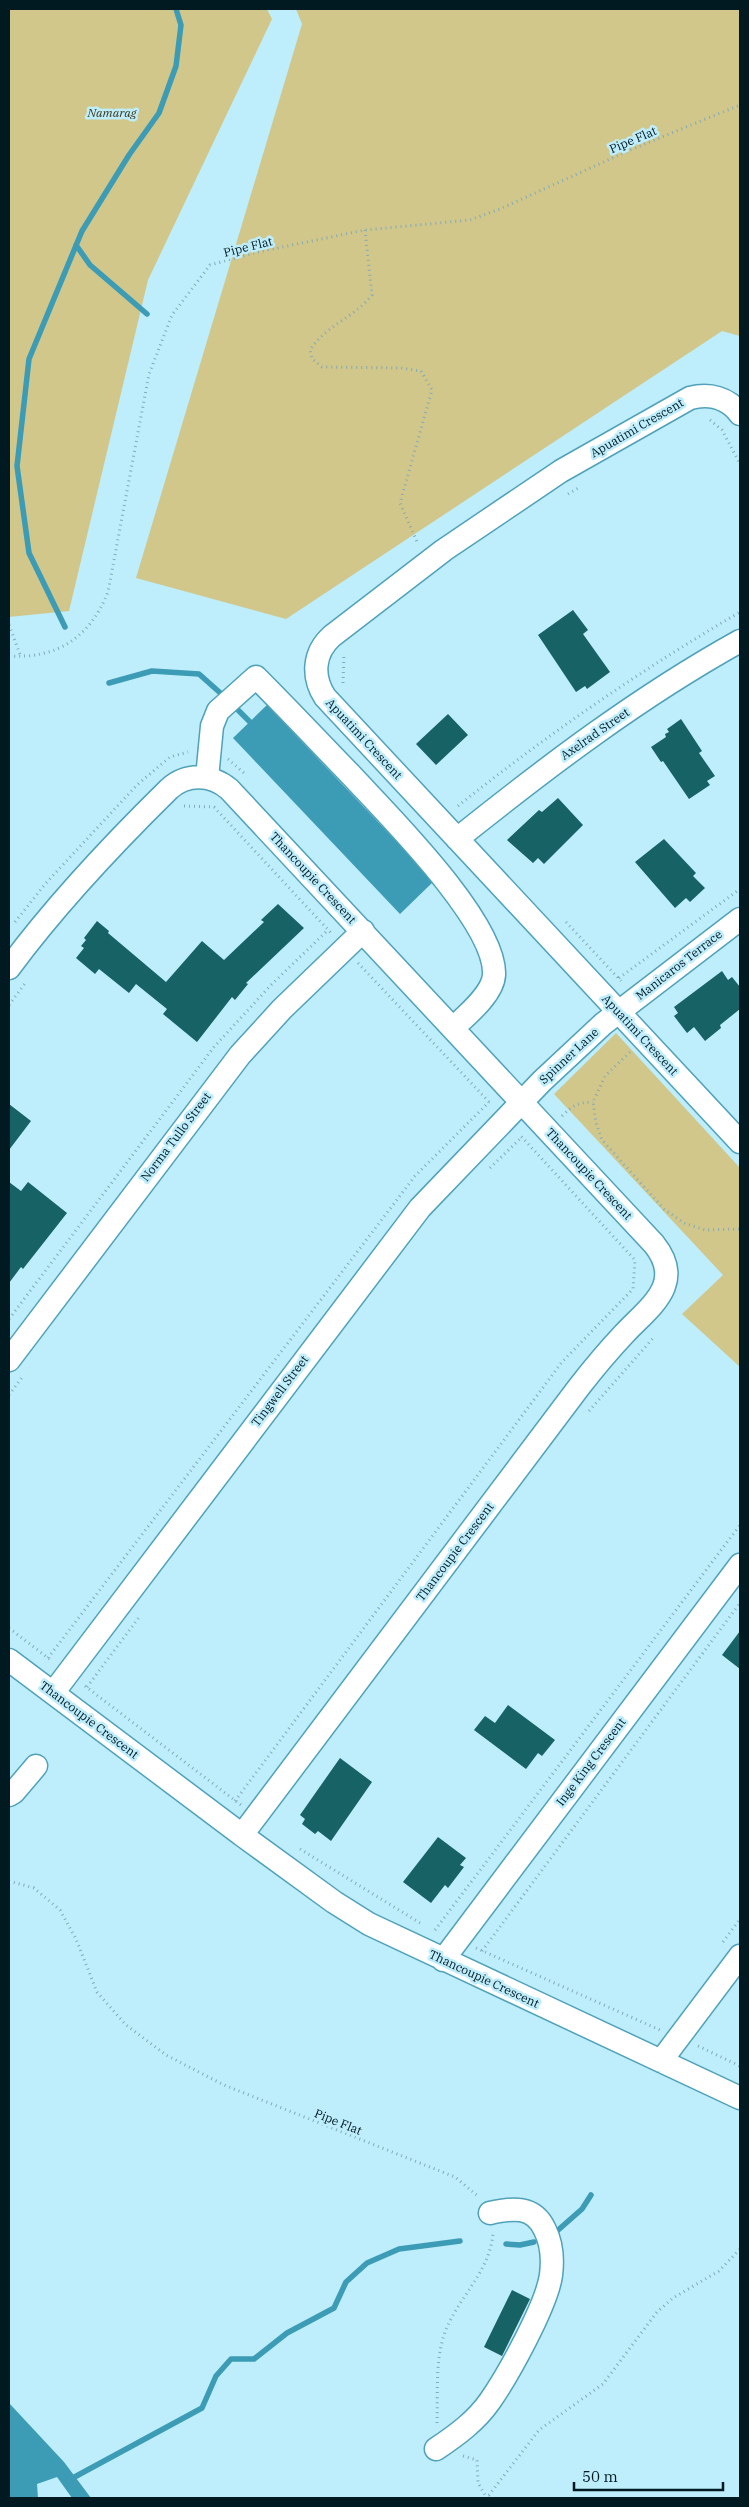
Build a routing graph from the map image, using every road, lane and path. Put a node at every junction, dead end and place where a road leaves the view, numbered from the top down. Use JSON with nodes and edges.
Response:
{"nodes":[{"id":1,"x":740,"y":105,"type":"edge"},
{"id":2,"x":365,"y":230,"type":"junction"},
{"id":3,"x":740,"y":414,"type":"edge"},
{"id":4,"x":706,"y":419,"type":"dead end"},
{"id":5,"x":740,"y":464,"type":"edge"},
{"id":6,"x":588,"y":482,"type":"dead end"},
{"id":7,"x":564,"y":497,"type":"dead end"},
{"id":8,"x":422,"y":552,"type":"dead end"},
{"id":9,"x":9,"y":625,"type":"edge"},
{"id":10,"x":740,"y":641,"type":"edge"},
{"id":11,"x":351,"y":649,"type":"dead end"},
{"id":12,"x":9,"y":656,"type":"edge"},
{"id":13,"x":21,"y":657,"type":"junction"},
{"id":14,"x":342,"y":682,"type":"dead end"},
{"id":15,"x":210,"y":753,"type":"junction"},
{"id":16,"x":246,"y":774,"type":"dead end"},
{"id":17,"x":207,"y":778,"type":"junction"},
{"id":18,"x":179,"y":811,"type":"dead end"},
{"id":19,"x":457,"y":838,"type":"junction"},
{"id":20,"x":740,"y":889,"type":"edge"},
{"id":21,"x":740,"y":919,"type":"edge"},
{"id":22,"x":15,"y":923,"type":"dead end"},
{"id":23,"x":363,"y":931,"type":"junction"},
{"id":24,"x":345,"y":948,"type":"junction"},
{"id":25,"x":360,"y":964,"type":"junction"},
{"id":26,"x":9,"y":968,"type":"edge"},
{"id":27,"x":353,"y":971,"type":"dead end"},
{"id":28,"x":619,"y":978,"type":"dead end"},
{"id":29,"x":618,"y":1011,"type":"junction"},
{"id":30,"x":453,"y":1028,"type":"junction"},
{"id":31,"x":644,"y":1039,"type":"junction"},
{"id":32,"x":489,"y":1102,"type":"junction"},
{"id":33,"x":522,"y":1102,"type":"junction"},
{"id":34,"x":505,"y":1119,"type":"junction"},
{"id":35,"x":522,"y":1137,"type":"junction"},
{"id":36,"x":740,"y":1142,"type":"edge"},
{"id":37,"x":488,"y":1170,"type":"dead end"},
{"id":38,"x":740,"y":1229,"type":"edge"},
{"id":39,"x":18,"y":1366,"type":"edge"},
{"id":40,"x":9,"y":1395,"type":"edge"},
{"id":41,"x":740,"y":1525,"type":"edge"},
{"id":42,"x":740,"y":1565,"type":"edge"},
{"id":43,"x":740,"y":1603,"type":"edge"},
{"id":44,"x":141,"y":1615,"type":"dead end"},
{"id":45,"x":9,"y":1628,"type":"edge"},
{"id":46,"x":9,"y":1660,"type":"edge"},
{"id":47,"x":53,"y":1693,"type":"junction"},
{"id":48,"x":36,"y":1766,"type":"dead end"},
{"id":49,"x":9,"y":1795,"type":"edge"},
{"id":50,"x":235,"y":1801,"type":"junction"},
{"id":51,"x":255,"y":1817,"type":"junction"},
{"id":52,"x":242,"y":1835,"type":"junction"},
{"id":53,"x":292,"y":1844,"type":"dead end"},
{"id":54,"x":9,"y":1881,"type":"edge"},
{"id":55,"x":423,"y":1924,"type":"dead end"},
{"id":56,"x":429,"y":1927,"type":"dead end"},
{"id":57,"x":435,"y":1930,"type":"junction"},
{"id":58,"x":457,"y":1940,"type":"junction"},
{"id":59,"x":482,"y":1951,"type":"junction"},
{"id":60,"x":740,"y":1956,"type":"edge"},
{"id":61,"x":443,"y":1960,"type":"junction"},
{"id":62,"x":679,"y":2038,"type":"junction"},
{"id":63,"x":661,"y":2062,"type":"junction"},
{"id":64,"x":740,"y":2066,"type":"edge"},
{"id":65,"x":740,"y":2098,"type":"edge"},
{"id":66,"x":490,"y":2213,"type":"junction"},
{"id":67,"x":740,"y":2249,"type":"edge"},
{"id":68,"x":436,"y":2449,"type":"junction"}],
"edges":[{"from":1,"to":2,"type":"path","name":"Pipe Flat"},
{"from":2,"to":8,"type":"path"},
{"from":2,"to":13,"type":"path","name":"Pipe Flat"},
{"from":3,"to":19,"type":"street","name":"Apuatimi Crescent"},
{"from":4,"to":5,"type":"path"},
{"from":6,"to":7,"type":"path"},
{"from":9,"to":13,"type":"path"},
{"from":10,"to":19,"type":"street","name":"Axelrad Street"},
{"from":11,"to":14,"type":"path"},
{"from":12,"to":13,"type":"path","name":"Pipe Flat"},
{"from":15,"to":16,"type":"path"},
{"from":15,"to":17,"type":"street"},
{"from":15,"to":22,"type":"path"},
{"from":15,"to":30,"type":"street"},
{"from":17,"to":23,"type":"street","name":"Thancoupie Crescent"},
{"from":17,"to":26,"type":"street"},
{"from":18,"to":24,"type":"path"},
{"from":19,"to":29,"type":"street","name":"Apuatimi Crescent"},
{"from":20,"to":28,"type":"path"},
{"from":21,"to":29,"type":"street","name":"Manicaros Terrace"},
{"from":23,"to":24,"type":"street","name":"Norma Tullo Street"},
{"from":23,"to":30,"type":"street","name":"Thancoupie Crescent"},
{"from":24,"to":25,"type":"path"},
{"from":24,"to":39,"type":"street","name":"Norma Tullo Street"},
{"from":25,"to":27,"type":"path"},
{"from":25,"to":32,"type":"path"},
{"from":29,"to":31,"type":"street","name":"Apuatimi Crescent"},
{"from":29,"to":33,"type":"street","name":"Spinner Lane"},
{"from":30,"to":33,"type":"street","name":"Thancoupie Crescent"},
{"from":31,"to":36,"type":"street","name":"Apuatimi Crescent"},
{"from":31,"to":38,"type":"path"},
{"from":32,"to":34,"type":"path"},
{"from":32,"to":45,"type":"path"},
{"from":33,"to":34,"type":"street","name":"Tingwell Street"},
{"from":33,"to":51,"type":"street","name":"Thancoupie Crescent"},
{"from":34,"to":35,"type":"path"},
{"from":34,"to":47,"type":"street","name":"Tingwell Street"},
{"from":35,"to":37,"type":"path"},
{"from":35,"to":50,"type":"path"},
{"from":39,"to":40,"type":"path"},
{"from":41,"to":57,"type":"path"},
{"from":42,"to":58,"type":"street","name":"Inge King Crescent"},
{"from":43,"to":59,"type":"path"},
{"from":44,"to":50,"type":"path"},
{"from":46,"to":47,"type":"street","name":"Thancoupie Crescent"},
{"from":47,"to":52,"type":"street","name":"Thancoupie Crescent"},
{"from":48,"to":49,"type":"street"},
{"from":50,"to":51,"type":"path"},
{"from":51,"to":52,"type":"street","name":"Thancoupie Crescent"},
{"from":52,"to":61,"type":"street","name":"Thancoupie Crescent"},
{"from":53,"to":55,"type":"path"},
{"from":54,"to":66,"type":"path","name":"Pipe Flat"},
{"from":56,"to":57,"type":"path"},
{"from":57,"to":58,"type":"path"},
{"from":58,"to":59,"type":"path"},
{"from":58,"to":61,"type":"street","name":"Inge King Crescent"},
{"from":59,"to":62,"type":"path"},
{"from":60,"to":62,"type":"street"},
{"from":61,"to":63,"type":"street","name":"Thancoupie Crescent"},
{"from":62,"to":63,"type":"street"},
{"from":62,"to":64,"type":"path"},
{"from":63,"to":65,"type":"street","name":"Thancoupie Crescent"},
{"from":66,"to":68,"type":"path","name":"Pipe Flat"},
{"from":66,"to":68,"type":"street"},
{"from":67,"to":68,"type":"path"}]}
